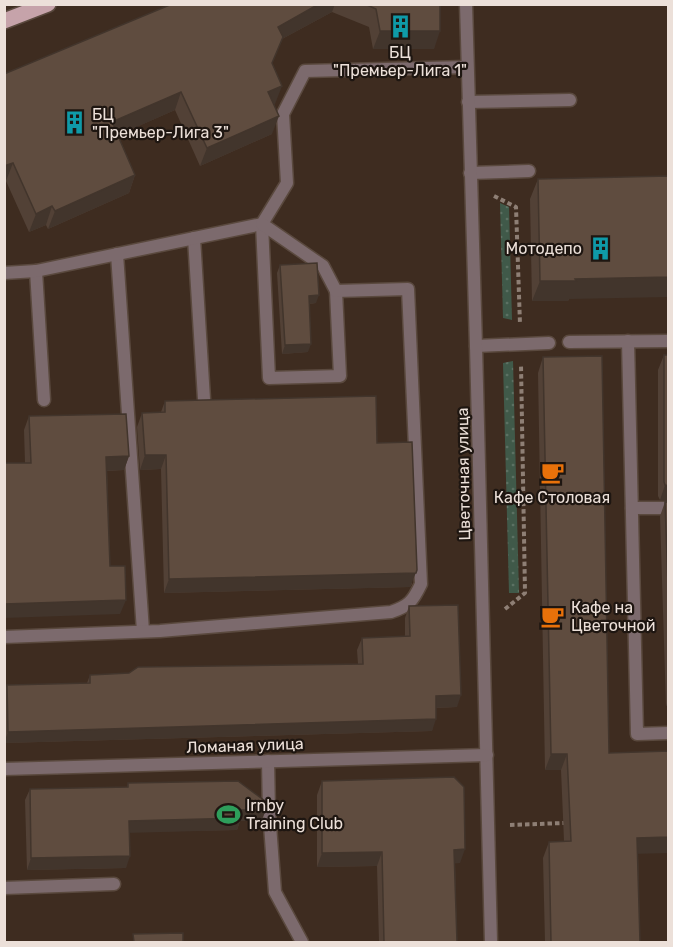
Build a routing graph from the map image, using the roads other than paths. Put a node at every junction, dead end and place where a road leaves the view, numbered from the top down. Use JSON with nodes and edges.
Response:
{"nodes":[{"id":1,"x":48,"y":4,"type":"edge"},
{"id":2,"x":466,"y":4,"type":"edge"},
{"id":3,"x":4,"y":21,"type":"edge"},
{"id":4,"x":467,"y":67,"type":"junction"},
{"id":5,"x":570,"y":100,"type":"dead end"},
{"id":6,"x":468,"y":102,"type":"junction"},
{"id":7,"x":529,"y":171,"type":"dead end"},
{"id":8,"x":470,"y":173,"type":"junction"},
{"id":9,"x":262,"y":224,"type":"junction"},
{"id":10,"x":194,"y":238,"type":"junction"},
{"id":11,"x":117,"y":254,"type":"junction"},
{"id":12,"x":36,"y":271,"type":"junction"},
{"id":13,"x":4,"y":273,"type":"edge"},
{"id":14,"x":336,"y":291,"type":"junction"},
{"id":15,"x":669,"y":340,"type":"edge"},
{"id":16,"x":628,"y":341,"type":"junction"},
{"id":17,"x":569,"y":342,"type":"dead end"},
{"id":18,"x":549,"y":343,"type":"dead end"},
{"id":19,"x":476,"y":346,"type":"junction"},
{"id":20,"x":204,"y":399,"type":"edge"},
{"id":21,"x":44,"y":400,"type":"dead end"},
{"id":22,"x":632,"y":508,"type":"junction"},
{"id":23,"x":669,"y":508,"type":"edge"},
{"id":24,"x":143,"y":631,"type":"junction"},
{"id":25,"x":4,"y":637,"type":"edge"},
{"id":26,"x":669,"y":733,"type":"edge"},
{"id":27,"x":487,"y":755,"type":"junction"},
{"id":28,"x":268,"y":761,"type":"junction"},
{"id":29,"x":4,"y":769,"type":"edge"},
{"id":30,"x":114,"y":884,"type":"dead end"},
{"id":31,"x":4,"y":888,"type":"edge"},
{"id":32,"x":302,"y":942,"type":"edge"},
{"id":33,"x":491,"y":942,"type":"edge"}],
"edges":[{"from":1,"to":3,"type":"main road"},
{"from":2,"to":4,"type":"street","name":"Цветочная улица"},
{"from":4,"to":6,"type":"street","name":"Цветочная улица"},
{"from":4,"to":9,"type":"street"},
{"from":5,"to":6,"type":"street"},
{"from":6,"to":8,"type":"street","name":"Цветочная улица"},
{"from":7,"to":8,"type":"street"},
{"from":8,"to":19,"type":"street","name":"Цветочная улица"},
{"from":9,"to":10,"type":"street"},
{"from":9,"to":14,"type":"street"},
{"from":9,"to":14,"type":"street"},
{"from":10,"to":11,"type":"street"},
{"from":10,"to":20,"type":"street"},
{"from":11,"to":12,"type":"street"},
{"from":11,"to":24,"type":"street"},
{"from":12,"to":13,"type":"street"},
{"from":12,"to":21,"type":"street"},
{"from":14,"to":24,"type":"street"},
{"from":15,"to":16,"type":"street"},
{"from":16,"to":17,"type":"street"},
{"from":16,"to":22,"type":"street"},
{"from":18,"to":19,"type":"street"},
{"from":19,"to":27,"type":"street","name":"Цветочная улица"},
{"from":22,"to":23,"type":"street"},
{"from":22,"to":26,"type":"street"},
{"from":24,"to":25,"type":"street"},
{"from":27,"to":28,"type":"street","name":"Ломаная улица"},
{"from":27,"to":33,"type":"street","name":"Цветочная улица"},
{"from":28,"to":29,"type":"street","name":"Ломаная улица"},
{"from":28,"to":32,"type":"street"},
{"from":30,"to":31,"type":"street"}]}
